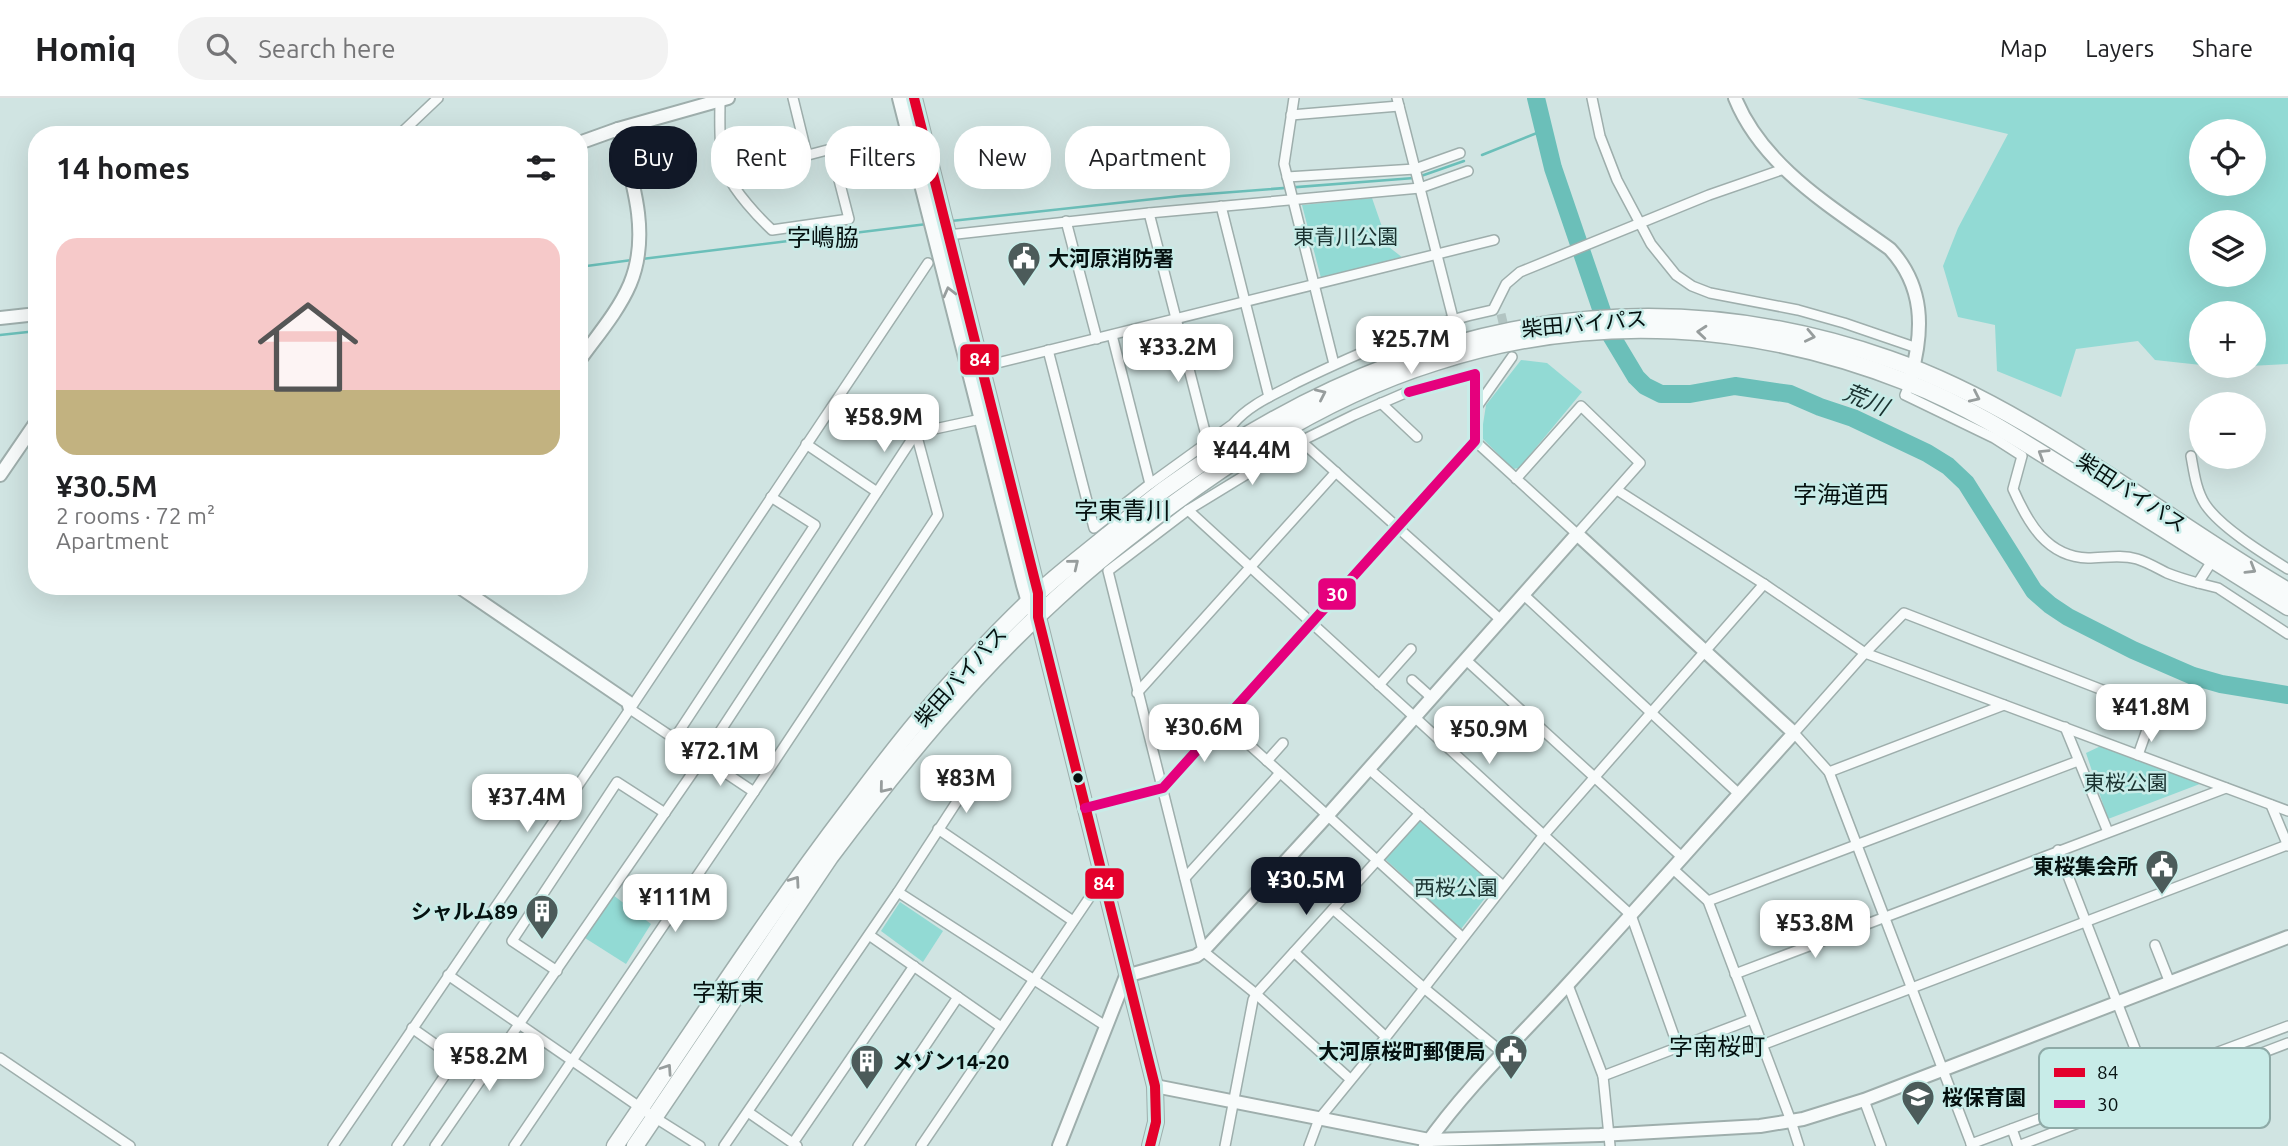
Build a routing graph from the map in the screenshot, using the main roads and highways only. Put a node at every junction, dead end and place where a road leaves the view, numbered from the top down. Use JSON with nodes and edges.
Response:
{"nodes":[{"id":1,"x":900,"y":98,"type":"edge"},
{"id":2,"x":914,"y":98,"type":"edge"},
{"id":3,"x":940,"y":224,"type":"junction"},
{"id":4,"x":1550,"y":330,"type":"junction"},
{"id":5,"x":975,"y":368,"type":"junction"},
{"id":6,"x":1912,"y":375,"type":"junction"},
{"id":7,"x":2286,"y":586,"type":"edge"},
{"id":8,"x":1033,"y":598,"type":"junction"},
{"id":9,"x":2288,"y":607,"type":"edge"},
{"id":10,"x":1038,"y":617,"type":"junction"},
{"id":11,"x":648,"y":1112,"type":"junction"},
{"id":12,"x":615,"y":1146,"type":"edge"},
{"id":13,"x":635,"y":1146,"type":"edge"},
{"id":14,"x":1150,"y":1146,"type":"edge"}],
"edges":[{"from":1,"to":3,"type":"main road"},
{"from":2,"to":3,"type":"main road"},
{"from":3,"to":5,"type":"main road"},
{"from":6,"to":4,"type":"highway","name":"柴田バイパス","one_way":true},
{"from":4,"to":6,"type":"highway","name":"柴田バイパス","one_way":true},
{"from":8,"to":4,"type":"highway","name":"柴田バイパス","one_way":true},
{"from":4,"to":10,"type":"highway","name":"柴田バイパス"},
{"from":5,"to":8,"type":"main road"},
{"from":5,"to":8,"type":"main road"},
{"from":6,"to":7,"type":"highway","name":"柴田バイパス","one_way":true},
{"from":9,"to":6,"type":"highway","name":"柴田バイパス","one_way":true},
{"from":8,"to":10,"type":"main road"},
{"from":11,"to":8,"type":"highway","name":"柴田バイパス","one_way":true},
{"from":10,"to":11,"type":"highway","name":"柴田バイパス","one_way":true},
{"from":10,"to":14,"type":"main road"},
{"from":11,"to":12,"type":"highway","name":"柴田バイパス"},
{"from":11,"to":13,"type":"highway","name":"柴田バイパス"}]}
